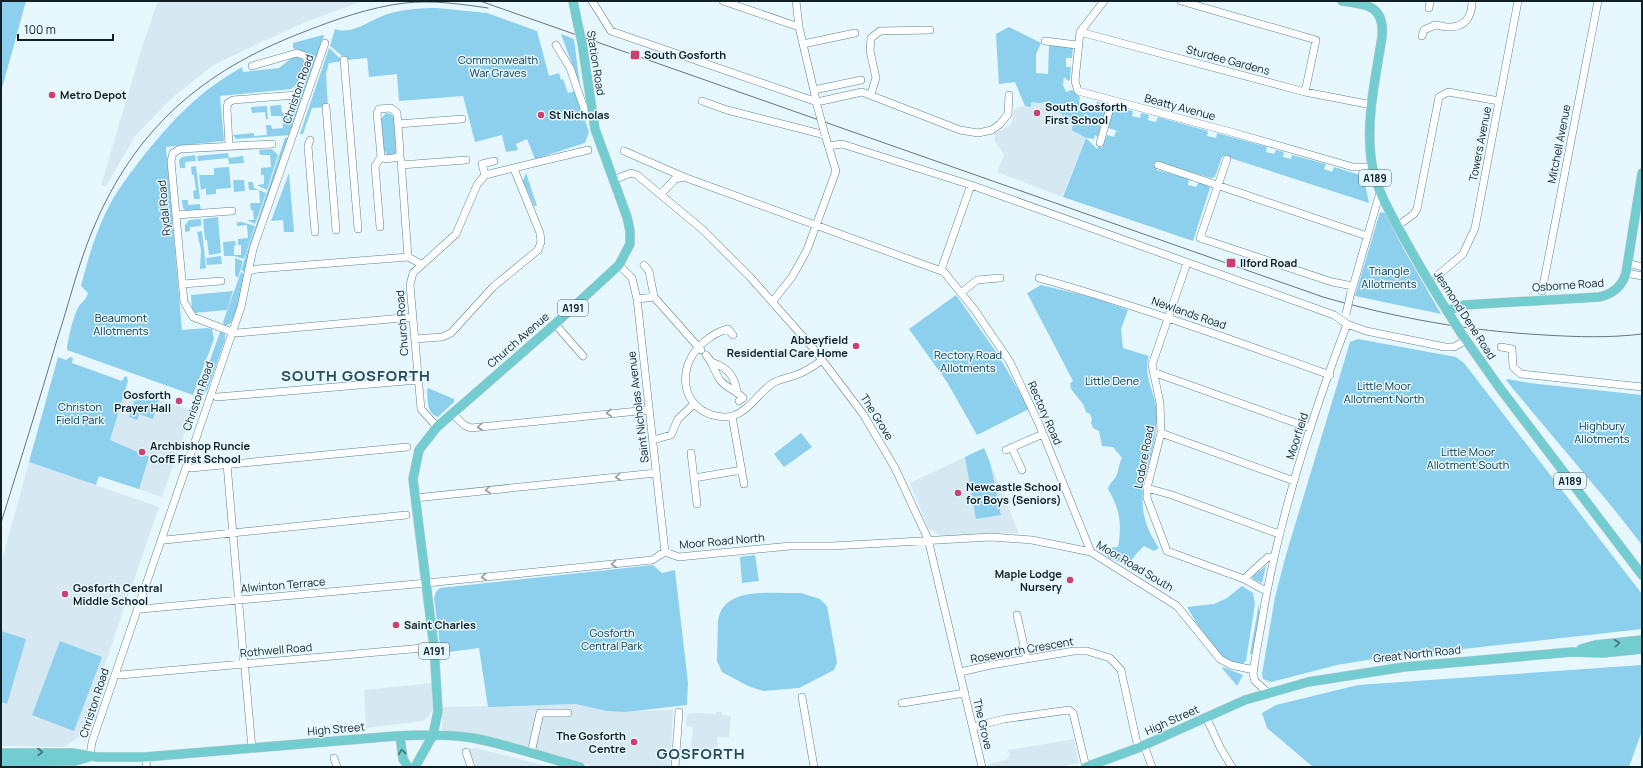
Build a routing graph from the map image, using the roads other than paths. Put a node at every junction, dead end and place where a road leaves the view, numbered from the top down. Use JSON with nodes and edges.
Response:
{"nodes":[{"id":1,"x":573,"y":1,"type":"edge"},
{"id":2,"x":592,"y":1,"type":"edge"},
{"id":3,"x":724,"y":1,"type":"edge"},
{"id":4,"x":796,"y":1,"type":"edge"},
{"id":5,"x":1104,"y":1,"type":"edge"},
{"id":6,"x":1181,"y":1,"type":"edge"},
{"id":7,"x":1342,"y":1,"type":"edge"},
{"id":8,"x":1472,"y":1,"type":"edge"},
{"id":9,"x":1518,"y":1,"type":"edge"},
{"id":10,"x":1598,"y":1,"type":"edge"},
{"id":11,"x":1374,"y":5,"type":"edge"},
{"id":12,"x":799,"y":27,"type":"junction"},
{"id":13,"x":930,"y":30,"type":"dead end"},
{"id":14,"x":1080,"y":32,"type":"junction"},
{"id":15,"x":855,"y":33,"type":"dead end"},
{"id":16,"x":1422,"y":36,"type":"dead end"},
{"id":17,"x":1045,"y":41,"type":"dead end"},
{"id":18,"x":325,"y":44,"type":"dead end"},
{"id":19,"x":803,"y":44,"type":"junction"},
{"id":20,"x":556,"y":45,"type":"dead end"},
{"id":21,"x":1077,"y":45,"type":"junction"},
{"id":22,"x":344,"y":60,"type":"dead end"},
{"id":23,"x":252,"y":66,"type":"dead end"},
{"id":24,"x":861,"y":80,"type":"dead end"},
{"id":25,"x":814,"y":90,"type":"junction"},
{"id":26,"x":1305,"y":92,"type":"junction"},
{"id":27,"x":871,"y":94,"type":"junction"},
{"id":28,"x":1009,"y":95,"type":"dead end"},
{"id":29,"x":702,"y":101,"type":"dead end"},
{"id":30,"x":1112,"y":101,"type":"junction"},
{"id":31,"x":1499,"y":101,"type":"junction"},
{"id":32,"x":817,"y":103,"type":"junction"},
{"id":33,"x":1372,"y":106,"type":"junction"},
{"id":34,"x":326,"y":107,"type":"dead end"},
{"id":35,"x":592,"y":114,"type":"junction"},
{"id":36,"x":462,"y":119,"type":"dead end"},
{"id":37,"x":398,"y":124,"type":"junction"},
{"id":38,"x":595,"y":129,"type":"joint"},
{"id":39,"x":826,"y":134,"type":"junction"},
{"id":40,"x":310,"y":140,"type":"dead end"},
{"id":41,"x":1100,"y":143,"type":"dead end"},
{"id":42,"x":272,"y":144,"type":"dead end"},
{"id":43,"x":229,"y":146,"type":"junction"},
{"id":44,"x":828,"y":146,"type":"junction"},
{"id":45,"x":588,"y":150,"type":"dead end"},
{"id":46,"x":624,"y":151,"type":"dead end"},
{"id":47,"x":382,"y":157,"type":"junction"},
{"id":48,"x":399,"y":157,"type":"junction"},
{"id":49,"x":1227,"y":159,"type":"dead end"},
{"id":50,"x":466,"y":160,"type":"dead end"},
{"id":51,"x":494,"y":161,"type":"dead end"},
{"id":52,"x":401,"y":165,"type":"junction"},
{"id":53,"x":1158,"y":165,"type":"dead end"},
{"id":54,"x":1372,"y":168,"type":"junction"},
{"id":55,"x":514,"y":169,"type":"junction"},
{"id":56,"x":1642,"y":173,"type":"edge"},
{"id":57,"x":485,"y":175,"type":"junction"},
{"id":58,"x":684,"y":177,"type":"junction"},
{"id":59,"x":613,"y":180,"type":"junction"},
{"id":60,"x":1218,"y":185,"type":"junction"},
{"id":61,"x":971,"y":186,"type":"junction"},
{"id":62,"x":1380,"y":192,"type":"junction"},
{"id":63,"x":661,"y":194,"type":"junction"},
{"id":64,"x":1640,"y":205,"type":"edge"},
{"id":65,"x":232,"y":210,"type":"dead end"},
{"id":66,"x":176,"y":215,"type":"junction"},
{"id":67,"x":1403,"y":222,"type":"dead end"},
{"id":68,"x":380,"y":227,"type":"dead end"},
{"id":69,"x":817,"y":227,"type":"junction"},
{"id":70,"x":358,"y":229,"type":"dead end"},
{"id":71,"x":336,"y":230,"type":"dead end"},
{"id":72,"x":315,"y":232,"type":"dead end"},
{"id":73,"x":1367,"y":236,"type":"junction"},
{"id":74,"x":408,"y":256,"type":"junction"},
{"id":75,"x":1187,"y":263,"type":"junction"},
{"id":76,"x":421,"y":264,"type":"junction"},
{"id":77,"x":619,"y":265,"type":"junction"},
{"id":78,"x":644,"y":265,"type":"dead end"},
{"id":79,"x":1642,"y":266,"type":"edge"},
{"id":80,"x":1627,"y":268,"type":"junction"},
{"id":81,"x":941,"y":270,"type":"junction"},
{"id":82,"x":249,"y":271,"type":"junction"},
{"id":83,"x":1437,"y":276,"type":"dead end"},
{"id":84,"x":1642,"y":276,"type":"edge"},
{"id":85,"x":1000,"y":278,"type":"dead end"},
{"id":86,"x":1039,"y":278,"type":"dead end"},
{"id":87,"x":221,"y":281,"type":"dead end"},
{"id":88,"x":183,"y":284,"type":"junction"},
{"id":89,"x":1352,"y":289,"type":"junction"},
{"id":90,"x":1542,"y":291,"type":"dead end"},
{"id":91,"x":962,"y":292,"type":"junction"},
{"id":92,"x":654,"y":297,"type":"junction"},
{"id":93,"x":637,"y":299,"type":"junction"},
{"id":94,"x":773,"y":301,"type":"junction"},
{"id":95,"x":1449,"y":314,"type":"junction"},
{"id":96,"x":413,"y":317,"type":"junction"},
{"id":97,"x":1169,"y":317,"type":"junction"},
{"id":98,"x":1346,"y":320,"type":"junction"},
{"id":99,"x":555,"y":324,"type":"junction"},
{"id":100,"x":234,"y":333,"type":"junction"},
{"id":101,"x":733,"y":335,"type":"dead end"},
{"id":102,"x":1463,"y":337,"type":"junction"},
{"id":103,"x":415,"y":339,"type":"junction"},
{"id":104,"x":1501,"y":347,"type":"dead end"},
{"id":105,"x":702,"y":351,"type":"junction"},
{"id":106,"x":583,"y":356,"type":"dead end"},
{"id":107,"x":822,"y":360,"type":"junction"},
{"id":108,"x":714,"y":364,"type":"junction"},
{"id":109,"x":1153,"y":372,"type":"junction"},
{"id":110,"x":1330,"y":375,"type":"junction"},
{"id":111,"x":418,"y":380,"type":"junction"},
{"id":112,"x":1642,"y":387,"type":"edge"},
{"id":113,"x":737,"y":391,"type":"junction"},
{"id":114,"x":217,"y":397,"type":"dead end"},
{"id":115,"x":742,"y":402,"type":"junction"},
{"id":116,"x":694,"y":404,"type":"junction"},
{"id":117,"x":750,"y":406,"type":"junction"},
{"id":118,"x":648,"y":410,"type":"junction"},
{"id":119,"x":453,"y":414,"type":"junction"},
{"id":120,"x":732,"y":416,"type":"junction"},
{"id":121,"x":1310,"y":428,"type":"junction"},
{"id":122,"x":434,"y":430,"type":"junction"},
{"id":123,"x":1161,"y":433,"type":"junction"},
{"id":124,"x":1043,"y":434,"type":"junction"},
{"id":125,"x":653,"y":440,"type":"junction"},
{"id":126,"x":407,"y":447,"type":"dead end"},
{"id":127,"x":691,"y":453,"type":"dead end"},
{"id":128,"x":227,"y":464,"type":"junction"},
{"id":129,"x":191,"y":468,"type":"dead end"},
{"id":130,"x":742,"y":470,"type":"junction"},
{"id":131,"x":1022,"y":470,"type":"dead end"},
{"id":132,"x":656,"y":473,"type":"junction"},
{"id":133,"x":694,"y":478,"type":"junction"},
{"id":134,"x":1294,"y":481,"type":"junction"},
{"id":135,"x":744,"y":484,"type":"dead end"},
{"id":136,"x":1147,"y":488,"type":"junction"},
{"id":137,"x":415,"y":498,"type":"junction"},
{"id":138,"x":697,"y":504,"type":"dead end"},
{"id":139,"x":406,"y":516,"type":"dead end"},
{"id":140,"x":233,"y":533,"type":"junction"},
{"id":141,"x":1279,"y":534,"type":"junction"},
{"id":142,"x":928,"y":539,"type":"junction"},
{"id":143,"x":165,"y":540,"type":"dead end"},
{"id":144,"x":665,"y":552,"type":"junction"},
{"id":145,"x":1092,"y":552,"type":"junction"},
{"id":146,"x":1274,"y":557,"type":"junction"},
{"id":147,"x":1642,"y":575,"type":"edge"},
{"id":148,"x":1244,"y":579,"type":"junction"},
{"id":149,"x":427,"y":583,"type":"junction"},
{"id":150,"x":1266,"y":591,"type":"junction"},
{"id":151,"x":239,"y":600,"type":"junction"},
{"id":152,"x":142,"y":609,"type":"dead end"},
{"id":153,"x":1017,"y":615,"type":"dead end"},
{"id":154,"x":1642,"y":640,"type":"edge"},
{"id":155,"x":434,"y":647,"type":"junction"},
{"id":156,"x":1642,"y":649,"type":"edge"},
{"id":157,"x":1572,"y":652,"type":"junction"},
{"id":158,"x":1027,"y":659,"type":"junction"},
{"id":159,"x":245,"y":667,"type":"junction"},
{"id":160,"x":1254,"y":670,"type":"junction"},
{"id":161,"x":960,"y":672,"type":"junction"},
{"id":162,"x":120,"y":675,"type":"dead end"},
{"id":163,"x":1267,"y":692,"type":"junction"},
{"id":164,"x":965,"y":693,"type":"junction"},
{"id":165,"x":802,"y":697,"type":"dead end"},
{"id":166,"x":902,"y":703,"type":"dead end"},
{"id":167,"x":679,"y":712,"type":"dead end"},
{"id":168,"x":568,"y":713,"type":"dead end"},
{"id":169,"x":1206,"y":717,"type":"junction"},
{"id":170,"x":973,"y":727,"type":"junction"},
{"id":171,"x":433,"y":735,"type":"junction"},
{"id":172,"x":400,"y":736,"type":"junction"},
{"id":173,"x":1141,"y":747,"type":"junction"},
{"id":174,"x":252,"y":749,"type":"junction"},
{"id":175,"x":12,"y":752,"type":"junction"},
{"id":176,"x":466,"y":752,"type":"dead end"},
{"id":177,"x":1,"y":753,"type":"edge"},
{"id":178,"x":530,"y":753,"type":"junction"},
{"id":179,"x":90,"y":756,"type":"junction"},
{"id":180,"x":145,"y":757,"type":"junction"},
{"id":181,"x":334,"y":758,"type":"dead end"},
{"id":182,"x":22,"y":760,"type":"edge"},
{"id":183,"x":1,"y":762,"type":"edge"},
{"id":184,"x":65,"y":764,"type":"edge"},
{"id":185,"x":11,"y":765,"type":"edge"},
{"id":186,"x":147,"y":767,"type":"edge"},
{"id":187,"x":337,"y":767,"type":"edge"},
{"id":188,"x":408,"y":767,"type":"edge"},
{"id":189,"x":415,"y":767,"type":"edge"},
{"id":190,"x":471,"y":767,"type":"edge"},
{"id":191,"x":580,"y":767,"type":"edge"},
{"id":192,"x":675,"y":767,"type":"edge"},
{"id":193,"x":814,"y":767,"type":"edge"},
{"id":194,"x":982,"y":767,"type":"edge"},
{"id":195,"x":1086,"y":767,"type":"edge"},
{"id":196,"x":1152,"y":767,"type":"edge"},
{"id":197,"x":1232,"y":767,"type":"edge"}],
"edges":[{"from":1,"to":35,"type":"main road","name":"Station Road","number":"A191","bridge":true},
{"from":2,"to":32,"type":"street"},
{"from":3,"to":12,"type":"street"},
{"from":4,"to":12,"type":"street"},
{"from":5,"to":14,"type":"street","name":"Beatty Avenue"},
{"from":6,"to":26,"type":"street"},
{"from":7,"to":11,"type":"main road","number":"A189"},
{"from":8,"to":16,"type":"street"},
{"from":9,"to":31,"type":"street","name":"Towers Avenue"},
{"from":10,"to":90,"type":"street","name":"Mitchell Avenue"},
{"from":11,"to":33,"type":"main road","name":"Jesmond Dene Road","number":"A189"},
{"from":12,"to":19,"type":"street"},
{"from":13,"to":27,"type":"street"},
{"from":14,"to":21,"type":"street","name":"Beatty Avenue"},
{"from":14,"to":26,"type":"street","name":"Sturdee Gardens"},
{"from":15,"to":19,"type":"street"},
{"from":17,"to":21,"type":"street"},
{"from":18,"to":82,"type":"street","name":"Christon Road"},
{"from":19,"to":25,"type":"street"},
{"from":20,"to":35,"type":"street"},
{"from":21,"to":30,"type":"street","name":"Beatty Avenue"},
{"from":22,"to":70,"type":"street"},
{"from":23,"to":43,"type":"street"},
{"from":24,"to":25,"type":"street"},
{"from":25,"to":32,"type":"street"},
{"from":26,"to":33,"type":"street","name":"Sturdee Gardens"},
{"from":27,"to":28,"type":"street"},
{"from":27,"to":32,"type":"street"},
{"from":29,"to":39,"type":"street"},
{"from":30,"to":41,"type":"street"},
{"from":30,"to":54,"type":"street","name":"Beatty Avenue"},
{"from":31,"to":67,"type":"street"},
{"from":31,"to":83,"type":"street","name":"Towers Avenue"},
{"from":32,"to":39,"type":"street","bridge":true},
{"from":33,"to":54,"type":"main road","name":"Jesmond Dene Road","number":"A189"},
{"from":34,"to":71,"type":"street"},
{"from":35,"to":38,"type":"main road","name":"Station Road","number":"A191"},
{"from":36,"to":37,"type":"street"},
{"from":37,"to":47,"type":"street"},
{"from":37,"to":48,"type":"street"},
{"from":38,"to":59,"type":"main road","name":"Church Avenue","number":"A191"},
{"from":39,"to":44,"type":"street"},
{"from":40,"to":72,"type":"street"},
{"from":42,"to":43,"type":"street","name":"Rydal Road"},
{"from":43,"to":66,"type":"street","name":"Rydal Road"},
{"from":44,"to":61,"type":"street"},
{"from":44,"to":69,"type":"street"},
{"from":45,"to":55,"type":"street"},
{"from":46,"to":58,"type":"street","name":"Rectory Road"},
{"from":47,"to":48,"type":"street"},
{"from":47,"to":68,"type":"street"},
{"from":48,"to":52,"type":"street"},
{"from":49,"to":60,"type":"street"},
{"from":50,"to":52,"type":"street"},
{"from":51,"to":57,"type":"street","name":"Church Road"},
{"from":52,"to":74,"type":"street"},
{"from":53,"to":60,"type":"street"},
{"from":54,"to":62,"type":"main road","name":"Jesmond Dene Road","number":"A189"},
{"from":55,"to":57,"type":"street"},
{"from":55,"to":103,"type":"street"},
{"from":56,"to":64,"type":"main road","name":"Osborne Road"},
{"from":57,"to":76,"type":"street","name":"Church Road"},
{"from":58,"to":63,"type":"street"},
{"from":58,"to":69,"type":"street","name":"Rectory Road"},
{"from":59,"to":63,"type":"street","name":"The Grove"},
{"from":59,"to":77,"type":"main road","name":"Church Avenue","number":"A191"},
{"from":60,"to":73,"type":"street"},
{"from":60,"to":89,"type":"street"},
{"from":61,"to":75,"type":"street"},
{"from":61,"to":81,"type":"street"},
{"from":62,"to":73,"type":"street","name":"Moorfield"},
{"from":62,"to":95,"type":"main road","name":"Jesmond Dene Road","number":"A189"},
{"from":63,"to":94,"type":"street","name":"The Grove"},
{"from":64,"to":80,"type":"main road","name":"Osborne Road"},
{"from":65,"to":66,"type":"street"},
{"from":66,"to":88,"type":"street","name":"Rydal Road"},
{"from":69,"to":81,"type":"street","name":"Rectory Road"},
{"from":69,"to":94,"type":"street"},
{"from":73,"to":89,"type":"street","name":"Moorfield"},
{"from":74,"to":76,"type":"street"},
{"from":74,"to":82,"type":"street"},
{"from":75,"to":97,"type":"street","name":"Lodore Road"},
{"from":75,"to":98,"type":"street"},
{"from":76,"to":96,"type":"street","name":"Church Road"},
{"from":77,"to":93,"type":"street","name":"Saint Nicholas Avenue"},
{"from":77,"to":99,"type":"main road","name":"Church Avenue","number":"A191"},
{"from":78,"to":92,"type":"street"},
{"from":79,"to":80,"type":"street"},
{"from":80,"to":84,"type":"street"},
{"from":80,"to":95,"type":"main road","name":"Osborne Road"},
{"from":81,"to":91,"type":"street","name":"Rectory Road"},
{"from":82,"to":100,"type":"street","name":"Christon Road"},
{"from":85,"to":91,"type":"street"},
{"from":86,"to":97,"type":"street","name":"Newlands Road"},
{"from":87,"to":88,"type":"street"},
{"from":88,"to":100,"type":"street","name":"Rydal Road"},
{"from":89,"to":98,"type":"street","name":"Moorfield","bridge":true},
{"from":91,"to":124,"type":"street","name":"Rectory Road"},
{"from":92,"to":93,"type":"street"},
{"from":92,"to":105,"type":"street"},
{"from":93,"to":118,"type":"street","name":"Saint Nicholas Avenue"},
{"from":94,"to":107,"type":"street","name":"The Grove"},
{"from":95,"to":102,"type":"main road","name":"Jesmond Dene Road","number":"A189","bridge":true},
{"from":96,"to":100,"type":"street"},
{"from":96,"to":103,"type":"street","name":"Church Road"},
{"from":97,"to":109,"type":"street","name":"Lodore Road"},
{"from":97,"to":110,"type":"street","name":"Newlands Road"},
{"from":98,"to":102,"type":"street"},
{"from":98,"to":110,"type":"street","name":"Moorfield"},
{"from":99,"to":106,"type":"street"},
{"from":99,"to":119,"type":"main road","name":"Church Avenue","number":"A191"},
{"from":100,"to":179,"type":"street","name":"Christon Road"},
{"from":101,"to":105,"type":"street"},
{"from":102,"to":147,"type":"main road","name":"Jesmond Dene Road","number":"A189"},
{"from":103,"to":111,"type":"street","name":"Church Road"},
{"from":104,"to":112,"type":"street"},
{"from":105,"to":108,"type":"street"},
{"from":105,"to":116,"type":"street"},
{"from":107,"to":117,"type":"street"},
{"from":107,"to":142,"type":"street","name":"The Grove"},
{"from":108,"to":113,"type":"street"},
{"from":108,"to":113,"type":"street"},
{"from":109,"to":121,"type":"street"},
{"from":109,"to":123,"type":"street","name":"Lodore Road"},
{"from":110,"to":121,"type":"street","name":"Moorfield"},
{"from":111,"to":114,"type":"street"},
{"from":111,"to":122,"type":"street","name":"Church Road"},
{"from":113,"to":115,"type":"street"},
{"from":115,"to":117,"type":"street"},
{"from":115,"to":117,"type":"street"},
{"from":115,"to":120,"type":"street"},
{"from":116,"to":120,"type":"street"},
{"from":116,"to":125,"type":"street"},
{"from":118,"to":119,"type":"street","one_way":true},
{"from":118,"to":125,"type":"street","name":"Saint Nicholas Avenue"},
{"from":119,"to":122,"type":"main road","name":"Church Avenue","number":"A191"},
{"from":120,"to":130,"type":"street"},
{"from":121,"to":134,"type":"street","name":"Moorfield"},
{"from":122,"to":137,"type":"main road","number":"A191"},
{"from":123,"to":134,"type":"street"},
{"from":123,"to":136,"type":"street","name":"Lodore Road"},
{"from":124,"to":131,"type":"street"},
{"from":124,"to":145,"type":"street","name":"Rectory Road"},
{"from":125,"to":132,"type":"street","name":"Saint Nicholas Avenue"},
{"from":126,"to":128,"type":"street"},
{"from":127,"to":133,"type":"street"},
{"from":128,"to":129,"type":"street"},
{"from":128,"to":140,"type":"street"},
{"from":130,"to":133,"type":"street"},
{"from":130,"to":135,"type":"street"},
{"from":132,"to":137,"type":"street","one_way":true},
{"from":132,"to":144,"type":"street","name":"Saint Nicholas Avenue"},
{"from":133,"to":138,"type":"street"},
{"from":134,"to":141,"type":"street","name":"Moorfield"},
{"from":136,"to":141,"type":"street"},
{"from":136,"to":148,"type":"street","name":"Lodore Road"},
{"from":137,"to":149,"type":"main road","number":"A191"},
{"from":139,"to":140,"type":"street"},
{"from":140,"to":143,"type":"street"},
{"from":140,"to":151,"type":"street"},
{"from":141,"to":146,"type":"street","name":"Moorfield"},
{"from":142,"to":144,"type":"street","name":"Moor Road North"},
{"from":142,"to":145,"type":"street","name":"Moor Road South"},
{"from":142,"to":161,"type":"street","name":"The Grove"},
{"from":144,"to":149,"type":"street","name":"Moor Road North","one_way":true},
{"from":145,"to":160,"type":"street","name":"Moor Road South"},
{"from":146,"to":148,"type":"street"},
{"from":146,"to":150,"type":"street","name":"Moorfield"},
{"from":148,"to":150,"type":"street","name":"Lodore Road"},
{"from":149,"to":151,"type":"street","name":"Alwinton Terrace"},
{"from":149,"to":155,"type":"main road","number":"A191"},
{"from":150,"to":160,"type":"street","name":"Moorfield"},
{"from":151,"to":152,"type":"street","name":"Alwinton Terrace"},
{"from":151,"to":159,"type":"street"},
{"from":153,"to":158,"type":"street"},
{"from":157,"to":154,"type":"main road","name":"Great North Road","one_way":true},
{"from":155,"to":159,"type":"street","name":"Rothwell Road"},
{"from":155,"to":171,"type":"main road","number":"A191"},
{"from":156,"to":157,"type":"main road","name":"Great North Road"},
{"from":157,"to":163,"type":"main road","name":"Great North Road"},
{"from":158,"to":161,"type":"street","name":"Roseworth Crescent"},
{"from":158,"to":173,"type":"street","name":"Roseworth Crescent"},
{"from":159,"to":162,"type":"street","name":"Rothwell Road"},
{"from":159,"to":174,"type":"street"},
{"from":160,"to":163,"type":"street"},
{"from":161,"to":164,"type":"street","name":"The Grove"},
{"from":163,"to":169,"type":"main road","name":"High Street"},
{"from":164,"to":166,"type":"street"},
{"from":164,"to":170,"type":"street","name":"The Grove"},
{"from":165,"to":193,"type":"street"},
{"from":167,"to":192,"type":"street"},
{"from":168,"to":178,"type":"street"},
{"from":169,"to":173,"type":"main road","name":"High Street"},
{"from":169,"to":197,"type":"street"},
{"from":170,"to":194,"type":"street","name":"The Grove"},
{"from":170,"to":195,"type":"street"},
{"from":171,"to":172,"type":"main road","name":"High Street"},
{"from":171,"to":178,"type":"main road","name":"High Street"},
{"from":171,"to":189,"type":"main road","number":"A191"},
{"from":172,"to":174,"type":"main road","name":"High Street"},
{"from":188,"to":172,"type":"main road","one_way":true},
{"from":173,"to":195,"type":"main road","name":"High Street"},
{"from":173,"to":196,"type":"street","name":"Roseworth Crescent"},
{"from":174,"to":180,"type":"main road","name":"High Street"},
{"from":175,"to":177,"type":"main road","name":"High Street"},
{"from":175,"to":182,"type":"main road","name":"High Street"},
{"from":175,"to":185,"type":"street"},
{"from":176,"to":190,"type":"street"},
{"from":178,"to":191,"type":"main road","name":"High Street"},
{"from":179,"to":180,"type":"main road","name":"High Street"},
{"from":182,"to":179,"type":"main road","name":"High Street","one_way":true},
{"from":179,"to":184,"type":"main road","name":"High Street"},
{"from":180,"to":186,"type":"street"},
{"from":181,"to":187,"type":"street"},
{"from":182,"to":184,"type":"main road","name":"High Street"},
{"from":182,"to":185,"type":"main road","name":"High Street"},
{"from":183,"to":185,"type":"main road","name":"High Street"}]}
